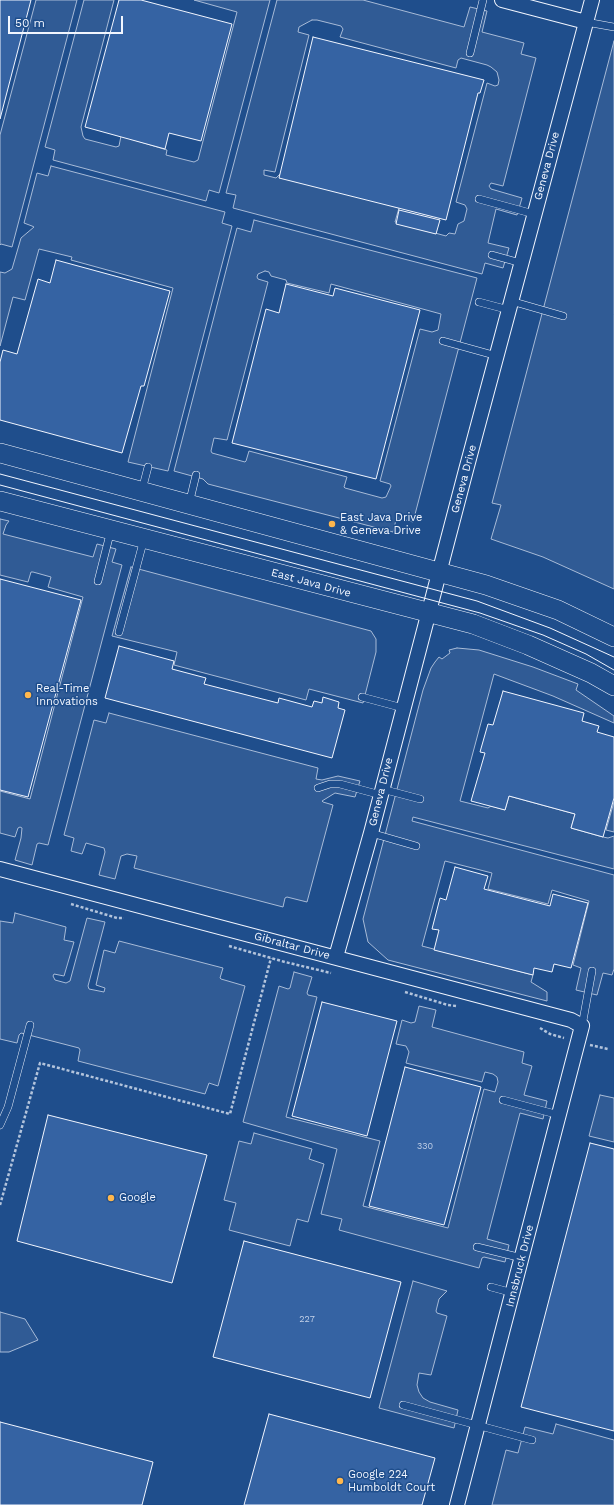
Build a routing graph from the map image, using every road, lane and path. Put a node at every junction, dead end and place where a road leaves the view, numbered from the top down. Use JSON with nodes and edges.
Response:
{"nodes":[{"id":1,"x":483,"y":0,"type":"edge"},
{"id":2,"x":502,"y":0,"type":"edge"},
{"id":3,"x":592,"y":0,"type":"edge"},
{"id":4,"x":586,"y":22,"type":"junction"},
{"id":5,"x":614,"y":27,"type":"edge"},
{"id":6,"x":470,"y":53,"type":"dead end"},
{"id":7,"x":479,"y":199,"type":"dead end"},
{"id":8,"x":534,"y":214,"type":"junction"},
{"id":9,"x":492,"y":255,"type":"dead end"},
{"id":10,"x":521,"y":263,"type":"junction"},
{"id":11,"x":479,"y":302,"type":"dead end"},
{"id":12,"x":510,"y":305,"type":"junction"},
{"id":13,"x":563,"y":316,"type":"dead end"},
{"id":14,"x":444,"y":341,"type":"dead end"},
{"id":15,"x":497,"y":356,"type":"junction"},
{"id":16,"x":0,"y":454,"type":"edge"},
{"id":17,"x":148,"y":467,"type":"dead end"},
{"id":18,"x":196,"y":475,"type":"dead end"},
{"id":19,"x":141,"y":491,"type":"junction"},
{"id":20,"x":189,"y":504,"type":"junction"},
{"id":21,"x":1,"y":505,"type":"edge"},
{"id":22,"x":111,"y":530,"type":"junction"},
{"id":23,"x":144,"y":539,"type":"junction"},
{"id":24,"x":439,"y":571,"type":"junction"},
{"id":25,"x":98,"y":581,"type":"dead end"},
{"id":26,"x":428,"y":613,"type":"junction"},
{"id":27,"x":119,"y":632,"type":"dead end"},
{"id":28,"x":614,"y":637,"type":"edge"},
{"id":29,"x":614,"y":686,"type":"edge"},
{"id":30,"x":362,"y":697,"type":"dead end"},
{"id":31,"x":403,"y":708,"type":"junction"},
{"id":32,"x":318,"y":788,"type":"dead end"},
{"id":33,"x":381,"y":792,"type":"junction"},
{"id":34,"x":420,"y":799,"type":"dead end"},
{"id":35,"x":371,"y":833,"type":"junction"},
{"id":36,"x":416,"y":846,"type":"dead end"},
{"id":37,"x":0,"y":869,"type":"edge"},
{"id":38,"x":336,"y":957,"type":"junction"},
{"id":39,"x":271,"y":958,"type":"dead end"},
{"id":40,"x":592,"y":971,"type":"dead end"},
{"id":41,"x":30,"y":1025,"type":"dead end"},
{"id":42,"x":582,"y":1026,"type":"junction"},
{"id":43,"x":503,"y":1100,"type":"dead end"},
{"id":44,"x":559,"y":1115,"type":"junction"},
{"id":45,"x":0,"y":1124,"type":"edge"},
{"id":46,"x":0,"y":1205,"type":"edge"},
{"id":47,"x":477,"y":1247,"type":"dead end"},
{"id":48,"x":522,"y":1258,"type":"junction"},
{"id":49,"x":491,"y":1287,"type":"dead end"},
{"id":50,"x":513,"y":1293,"type":"junction"},
{"id":51,"x":403,"y":1405,"type":"dead end"},
{"id":52,"x":478,"y":1425,"type":"junction"},
{"id":53,"x":532,"y":1440,"type":"dead end"},
{"id":54,"x":456,"y":1505,"type":"edge"}],
"edges":[{"from":1,"to":6,"type":"lane"},
{"from":2,"to":4,"type":"street"},
{"from":3,"to":4,"type":"street","name":"Geneva Drive"},
{"from":4,"to":5,"type":"lane"},
{"from":4,"to":8,"type":"street","name":"Geneva Drive"},
{"from":7,"to":8,"type":"lane"},
{"from":8,"to":10,"type":"street","name":"Geneva Drive"},
{"from":9,"to":10,"type":"lane"},
{"from":10,"to":12,"type":"street","name":"Geneva Drive"},
{"from":11,"to":12,"type":"lane"},
{"from":12,"to":13,"type":"lane"},
{"from":12,"to":15,"type":"street","name":"Geneva Drive"},
{"from":14,"to":15,"type":"lane"},
{"from":15,"to":24,"type":"street","name":"Geneva Drive"},
{"from":16,"to":19,"type":"main road"},
{"from":17,"to":19,"type":"lane"},
{"from":18,"to":20,"type":"lane"},
{"from":19,"to":20,"type":"main road"},
{"from":20,"to":24,"type":"main road"},
{"from":21,"to":22,"type":"main road","name":"East Java Drive"},
{"from":22,"to":23,"type":"main road","name":"East Java Drive"},
{"from":22,"to":25,"type":"lane"},
{"from":23,"to":26,"type":"main road","name":"East Java Drive"},
{"from":23,"to":27,"type":"lane"},
{"from":24,"to":26,"type":"street","name":"Geneva Drive"},
{"from":24,"to":28,"type":"main road"},
{"from":26,"to":29,"type":"main road","name":"East Java Drive"},
{"from":26,"to":31,"type":"street","name":"Geneva Drive"},
{"from":30,"to":31,"type":"lane"},
{"from":31,"to":33,"type":"street","name":"Geneva Drive"},
{"from":32,"to":33,"type":"lane"},
{"from":33,"to":34,"type":"lane"},
{"from":33,"to":35,"type":"street","name":"Geneva Drive"},
{"from":35,"to":36,"type":"lane"},
{"from":35,"to":38,"type":"street","name":"Geneva Drive"},
{"from":37,"to":38,"type":"street","name":"Gibraltar Drive"},
{"from":38,"to":42,"type":"street","name":"Gibraltar Drive"},
{"from":39,"to":46,"type":"path"},
{"from":40,"to":42,"type":"lane"},
{"from":41,"to":45,"type":"lane"},
{"from":42,"to":44,"type":"street","name":"Innsbruck Drive"},
{"from":43,"to":44,"type":"lane"},
{"from":44,"to":48,"type":"street","name":"Innsbruck Drive"},
{"from":47,"to":48,"type":"lane"},
{"from":48,"to":50,"type":"street","name":"Innsbruck Drive"},
{"from":49,"to":50,"type":"lane"},
{"from":50,"to":52,"type":"street","name":"Innsbruck Drive"},
{"from":51,"to":52,"type":"lane"},
{"from":52,"to":53,"type":"lane"},
{"from":52,"to":54,"type":"street","name":"Innsbruck Drive"}]}
